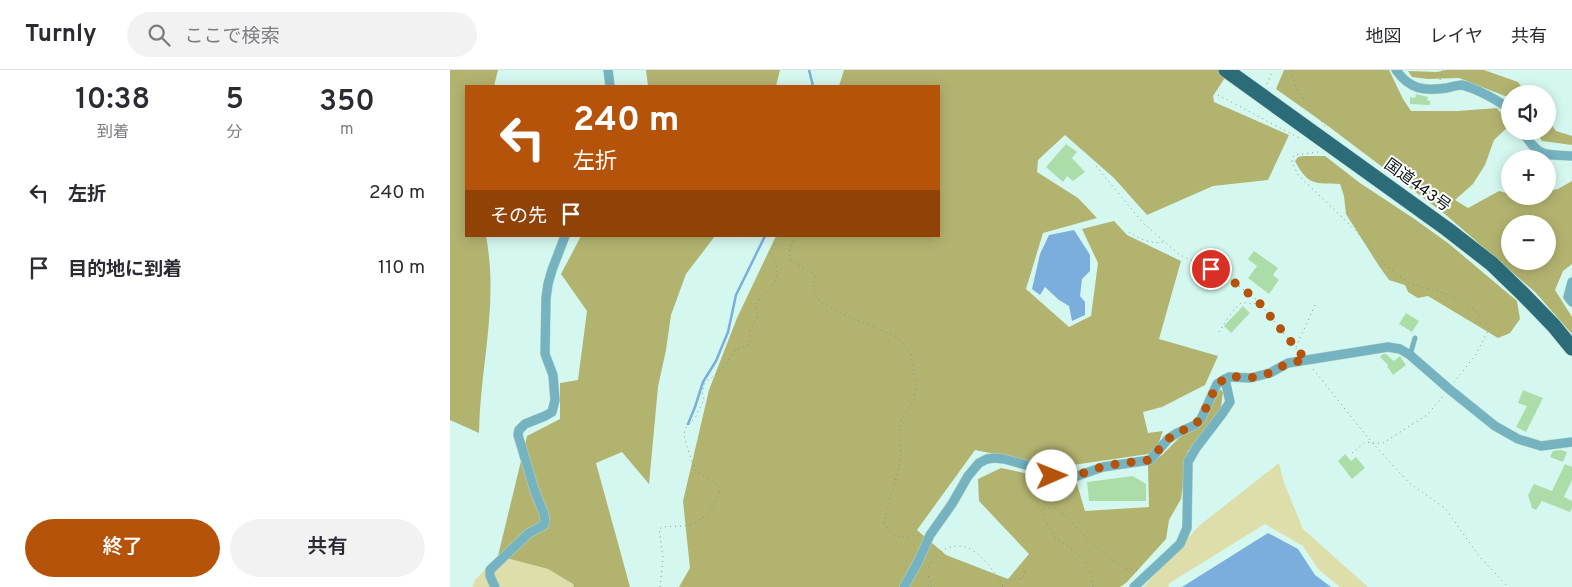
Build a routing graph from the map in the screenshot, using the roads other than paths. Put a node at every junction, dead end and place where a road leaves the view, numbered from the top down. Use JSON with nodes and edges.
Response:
{"nodes":[{"id":1,"x":608,"y":70,"type":"edge"},
{"id":2,"x":1226,"y":70,"type":"edge"},
{"id":3,"x":1396,"y":70,"type":"edge"},
{"id":4,"x":610,"y":85,"type":"edge"},
{"id":5,"x":1501,"y":104,"type":"edge"},
{"id":6,"x":1528,"y":140,"type":"edge"},
{"id":7,"x":1572,"y":156,"type":"edge"},
{"id":8,"x":565,"y":237,"type":"edge"},
{"id":9,"x":1572,"y":282,"type":"edge"},
{"id":10,"x":1572,"y":302,"type":"edge"},
{"id":11,"x":1415,"y":338,"type":"dead end"},
{"id":12,"x":1572,"y":348,"type":"edge"},
{"id":13,"x":1410,"y":354,"type":"junction"},
{"id":14,"x":1225,"y":379,"type":"junction"},
{"id":15,"x":1572,"y":442,"type":"edge"},
{"id":16,"x":495,"y":587,"type":"edge"},
{"id":17,"x":904,"y":587,"type":"edge"},
{"id":18,"x":1134,"y":587,"type":"edge"}],
"edges":[{"from":1,"to":4,"type":"street"},
{"from":2,"to":12,"type":"highway","name":"国道443号"},
{"from":3,"to":5,"type":"street"},
{"from":6,"to":7,"type":"street"},
{"from":8,"to":16,"type":"street"},
{"from":9,"to":10,"type":"street"},
{"from":11,"to":13,"type":"lane"},
{"from":13,"to":14,"type":"street"},
{"from":13,"to":15,"type":"street"},
{"from":14,"to":17,"type":"street"},
{"from":14,"to":18,"type":"street"}]}
